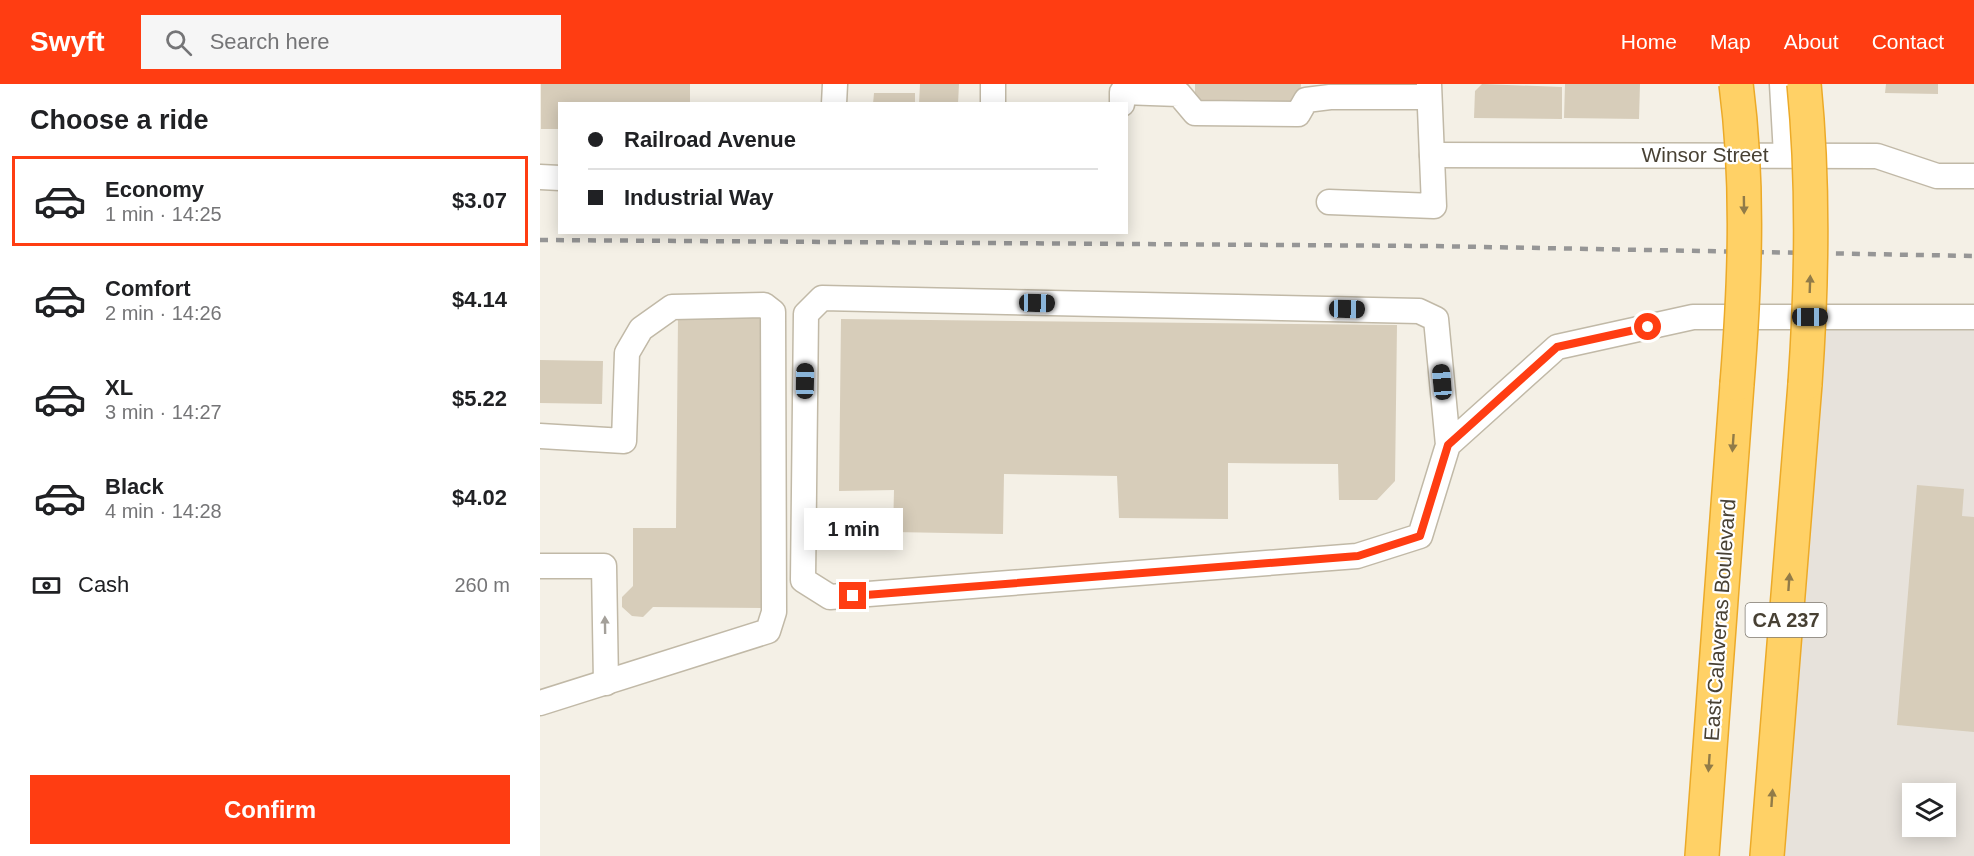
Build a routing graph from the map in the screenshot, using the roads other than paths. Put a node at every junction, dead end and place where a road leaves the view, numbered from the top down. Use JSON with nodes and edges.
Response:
{"nodes":[{"id":1,"x":834,"y":84,"type":"edge"},
{"id":2,"x":993,"y":84,"type":"edge"},
{"id":3,"x":1736,"y":84,"type":"edge"},
{"id":4,"x":1782,"y":84,"type":"edge"},
{"id":5,"x":1804,"y":84,"type":"edge"},
{"id":6,"x":1429,"y":91,"type":"edge"},
{"id":7,"x":834,"y":102,"type":"edge"},
{"id":8,"x":993,"y":102,"type":"edge"},
{"id":9,"x":1122,"y":102,"type":"edge"},
{"id":10,"x":1432,"y":155,"type":"junction"},
{"id":11,"x":1786,"y":155,"type":"junction"},
{"id":12,"x":1974,"y":176,"type":"edge"},
{"id":13,"x":540,"y":177,"type":"edge"},
{"id":14,"x":558,"y":178,"type":"edge"},
{"id":15,"x":1329,"y":202,"type":"dead end"},
{"id":16,"x":1974,"y":317,"type":"edge"},
{"id":17,"x":540,"y":436,"type":"edge"},
{"id":18,"x":1448,"y":445,"type":"junction"},
{"id":19,"x":540,"y":566,"type":"edge"},
{"id":20,"x":606,"y":683,"type":"junction"},
{"id":21,"x":540,"y":703,"type":"edge"},
{"id":22,"x":1702,"y":856,"type":"edge"},
{"id":23,"x":1767,"y":856,"type":"edge"}],
"edges":[{"from":1,"to":7,"type":"street"},
{"from":2,"to":8,"type":"street"},
{"from":3,"to":22,"type":"highway","name":"East Calaveras Boulevard","number":"CA 237","one_way":true,"bridge":true},
{"from":4,"to":11,"type":"street"},
{"from":23,"to":5,"type":"highway","number":"CA 237","one_way":true,"bridge":true},
{"from":6,"to":9,"type":"street"},
{"from":6,"to":10,"type":"street"},
{"from":10,"to":11,"type":"street","name":"Winsor Street"},
{"from":10,"to":15,"type":"street"},
{"from":11,"to":12,"type":"street","name":"Winsor Street"},
{"from":13,"to":14,"type":"street"},
{"from":16,"to":18,"type":"street"},
{"from":17,"to":20,"type":"street"},
{"from":18,"to":18,"type":"street"},
{"from":20,"to":19,"type":"street","one_way":true},
{"from":20,"to":21,"type":"street"}]}
